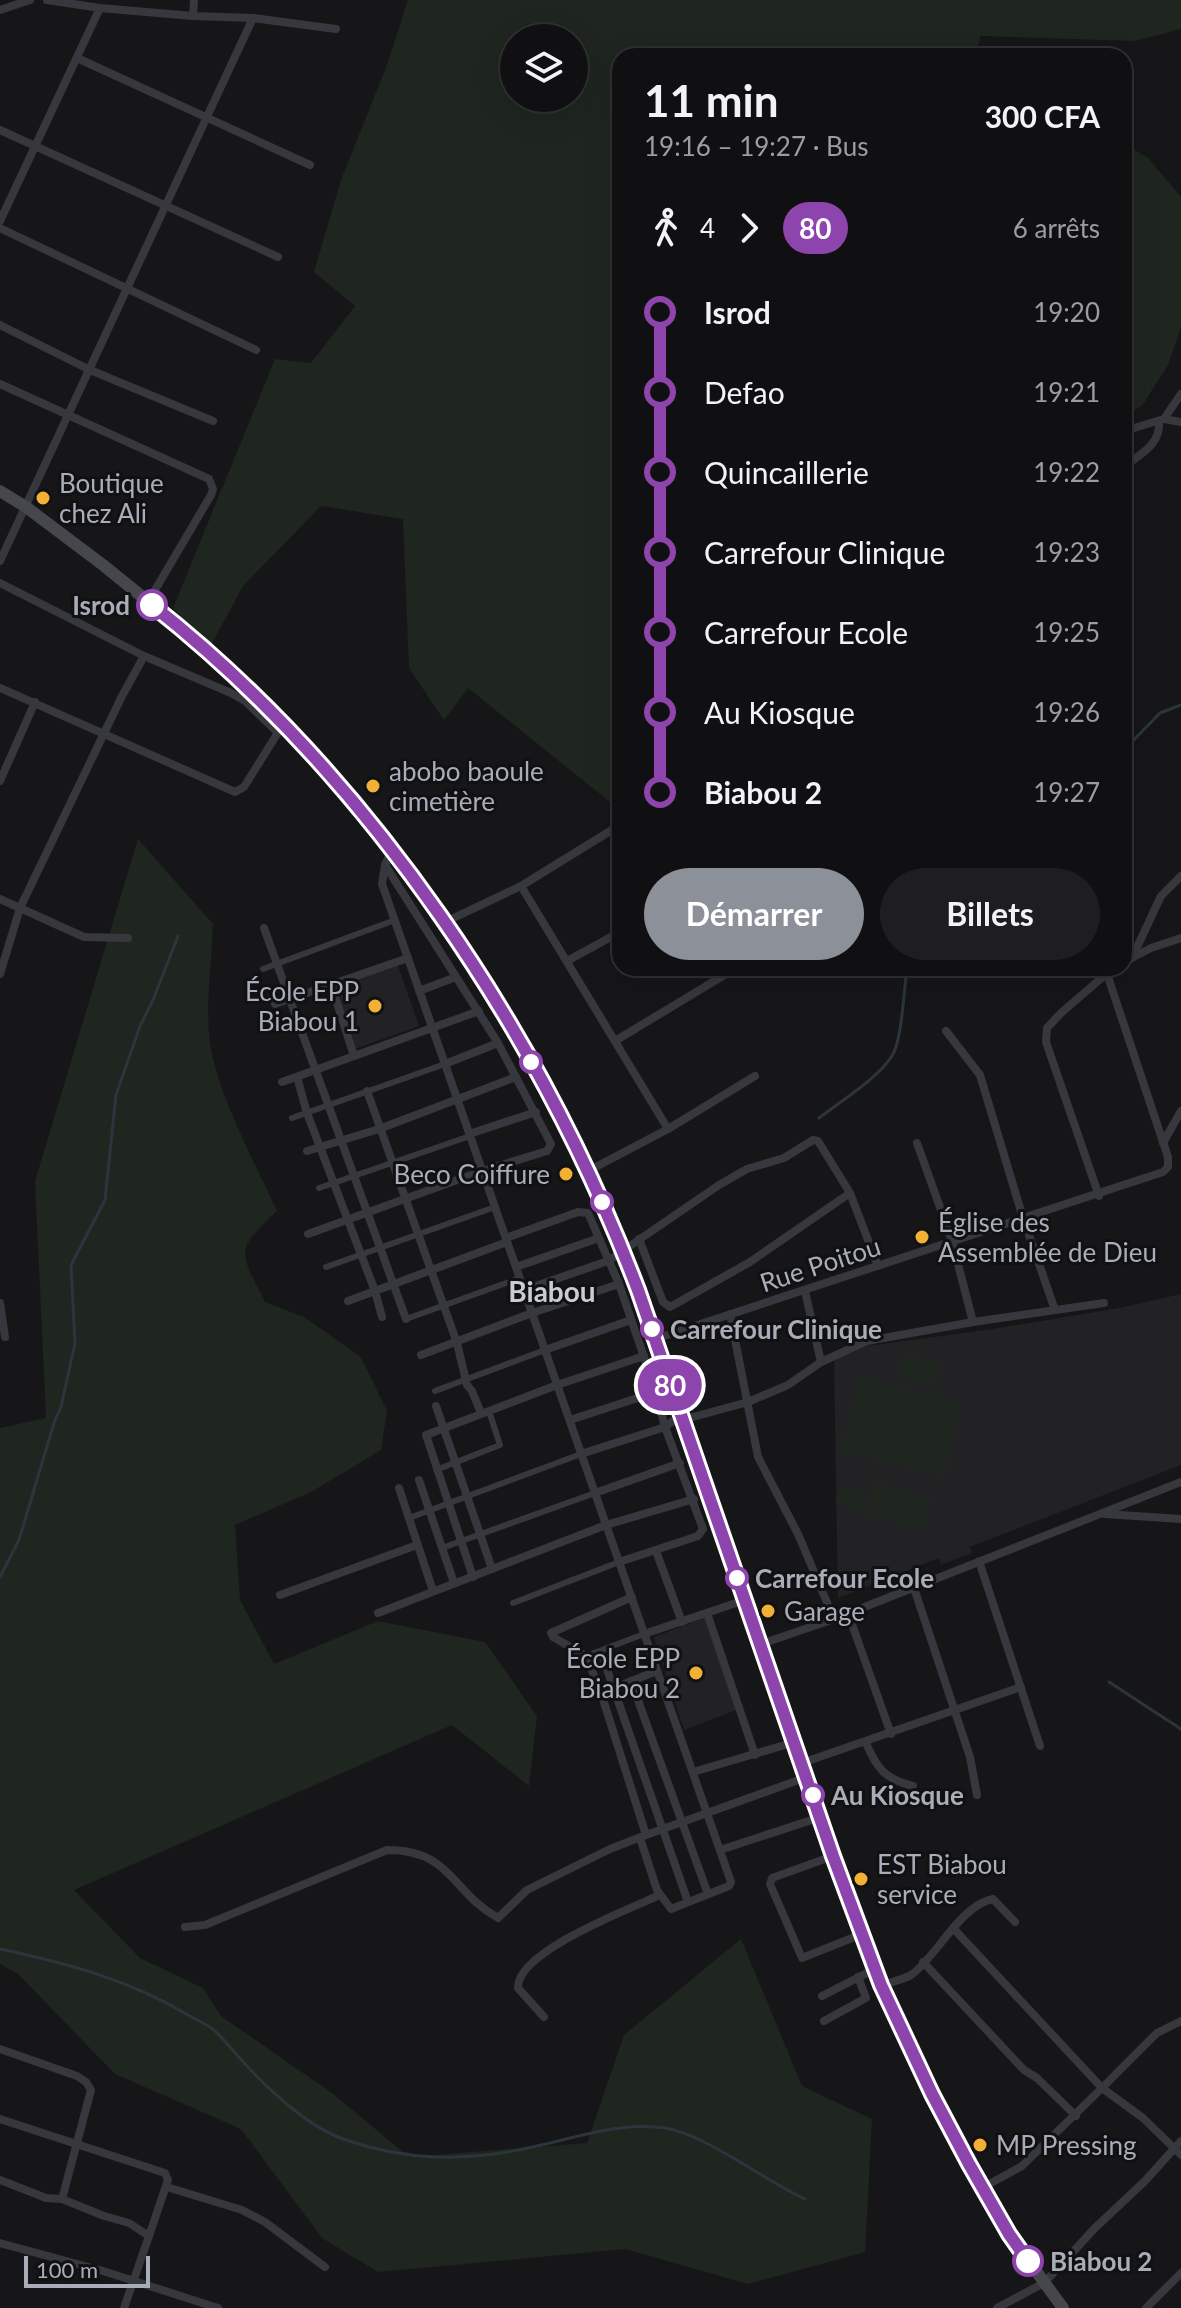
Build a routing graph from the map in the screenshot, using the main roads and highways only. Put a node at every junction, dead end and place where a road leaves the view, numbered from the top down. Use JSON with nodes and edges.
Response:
{"nodes":[{"id":1,"x":0,"y":491,"type":"edge"},
{"id":2,"x":1063,"y":2308,"type":"edge"}],
"edges":[{"from":1,"to":2,"type":"main road"}]}
